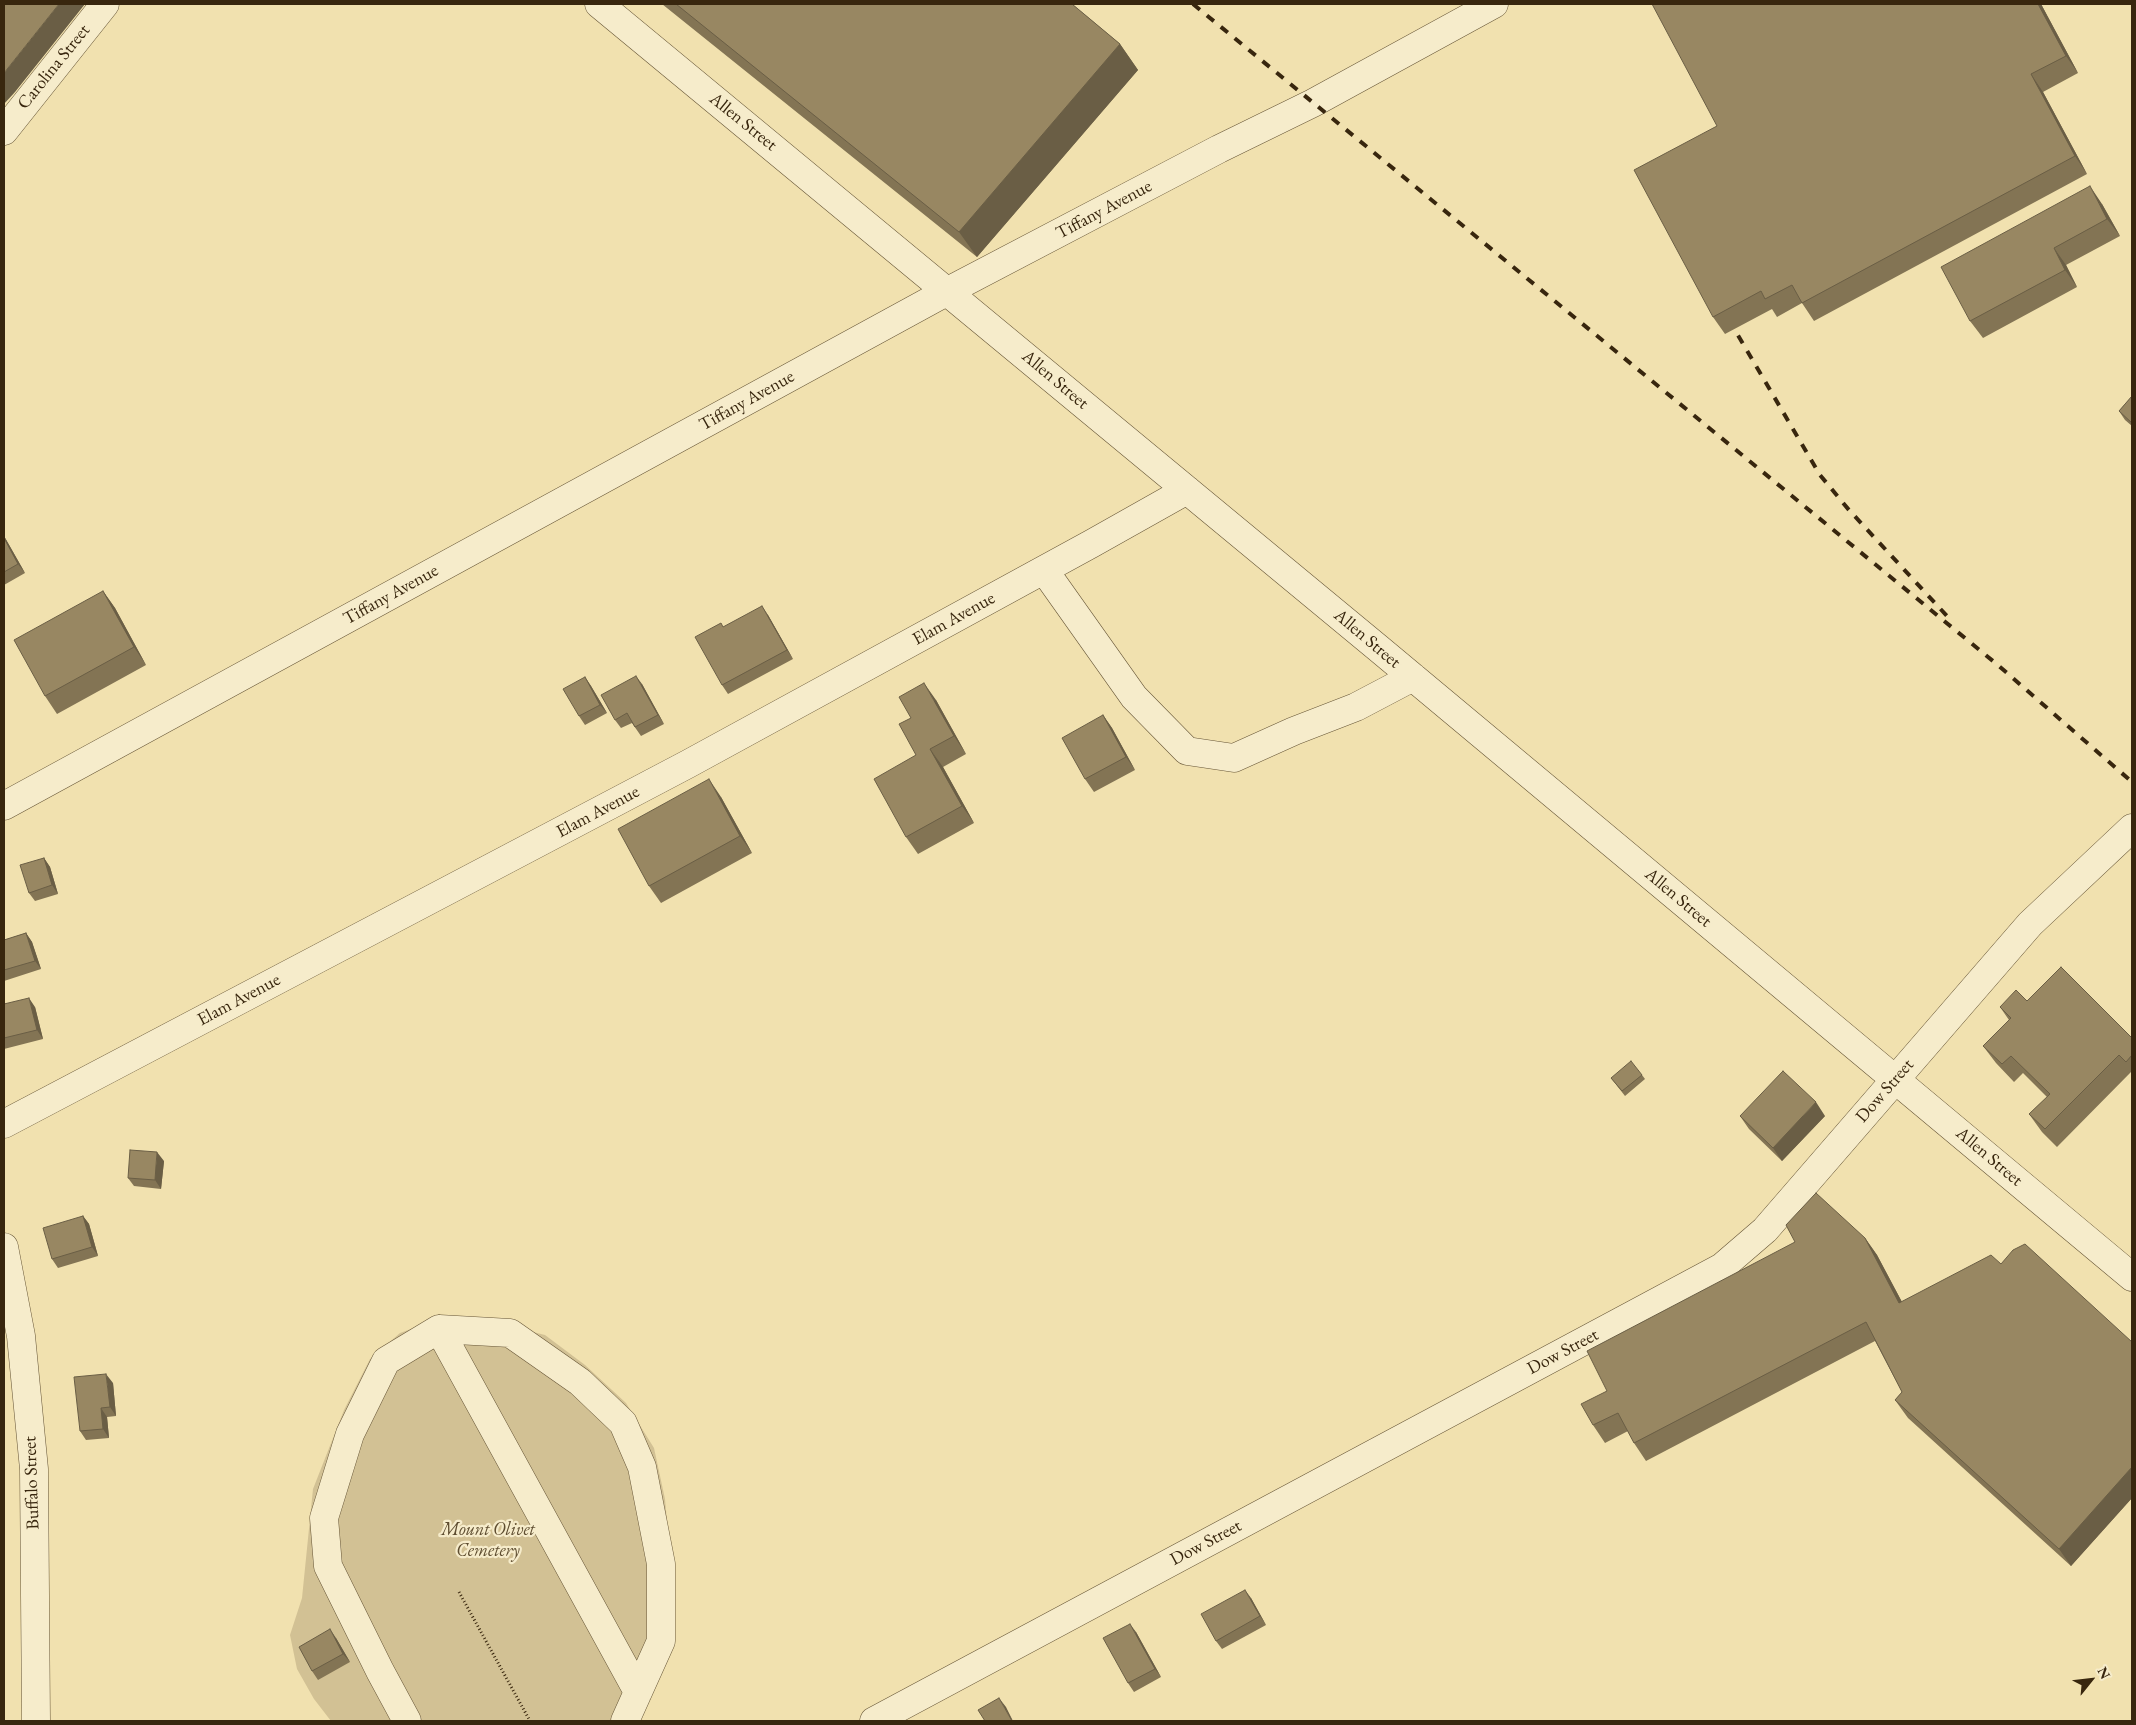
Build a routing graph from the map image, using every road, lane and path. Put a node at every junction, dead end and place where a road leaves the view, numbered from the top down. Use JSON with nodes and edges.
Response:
{"nodes":[{"id":1,"x":105,"y":4,"type":"edge"},
{"id":2,"x":598,"y":4,"type":"edge"},
{"id":3,"x":1494,"y":4,"type":"edge"},
{"id":4,"x":4,"y":130,"type":"edge"},
{"id":5,"x":948,"y":292,"type":"junction"},
{"id":6,"x":1187,"y":490,"type":"junction"},
{"id":7,"x":1044,"y":570,"type":"junction"},
{"id":8,"x":1413,"y":677,"type":"junction"},
{"id":9,"x":4,"y":806,"type":"edge"},
{"id":10,"x":2132,"y":828,"type":"edge"},
{"id":11,"x":1895,"y":1079,"type":"junction"},
{"id":12,"x":4,"y":1124,"type":"edge"},
{"id":13,"x":4,"y":1247,"type":"edge"},
{"id":14,"x":2132,"y":1277,"type":"edge"},
{"id":15,"x":439,"y":1329,"type":"junction"},
{"id":16,"x":12,"y":1341,"type":"edge"},
{"id":17,"x":459,"y":1592,"type":"dead end"},
{"id":18,"x":638,"y":1692,"type":"junction"},
{"id":19,"x":36,"y":1721,"type":"edge"},
{"id":20,"x":407,"y":1721,"type":"edge"},
{"id":21,"x":530,"y":1721,"type":"edge"},
{"id":22,"x":625,"y":1721,"type":"edge"},
{"id":23,"x":874,"y":1721,"type":"edge"}],
"edges":[{"from":1,"to":4,"type":"street","name":"Carolina Street"},
{"from":2,"to":5,"type":"street","name":"Allen Street"},
{"from":3,"to":5,"type":"street","name":"Tiffany Avenue"},
{"from":5,"to":6,"type":"street","name":"Allen Street"},
{"from":5,"to":9,"type":"street","name":"Tiffany Avenue"},
{"from":6,"to":7,"type":"street","name":"Elam Avenue"},
{"from":6,"to":8,"type":"street","name":"Allen Street"},
{"from":7,"to":8,"type":"street"},
{"from":7,"to":12,"type":"street","name":"Elam Avenue"},
{"from":8,"to":11,"type":"street","name":"Allen Street"},
{"from":10,"to":11,"type":"street","name":"Dow Street"},
{"from":11,"to":14,"type":"street","name":"Allen Street"},
{"from":11,"to":23,"type":"street","name":"Dow Street"},
{"from":13,"to":16,"type":"street","name":"Buffalo Street"},
{"from":15,"to":18,"type":"street"},
{"from":15,"to":18,"type":"street"},
{"from":15,"to":20,"type":"street"},
{"from":16,"to":19,"type":"street","name":"Buffalo Street"},
{"from":17,"to":21,"type":"path"},
{"from":18,"to":22,"type":"street"}]}
